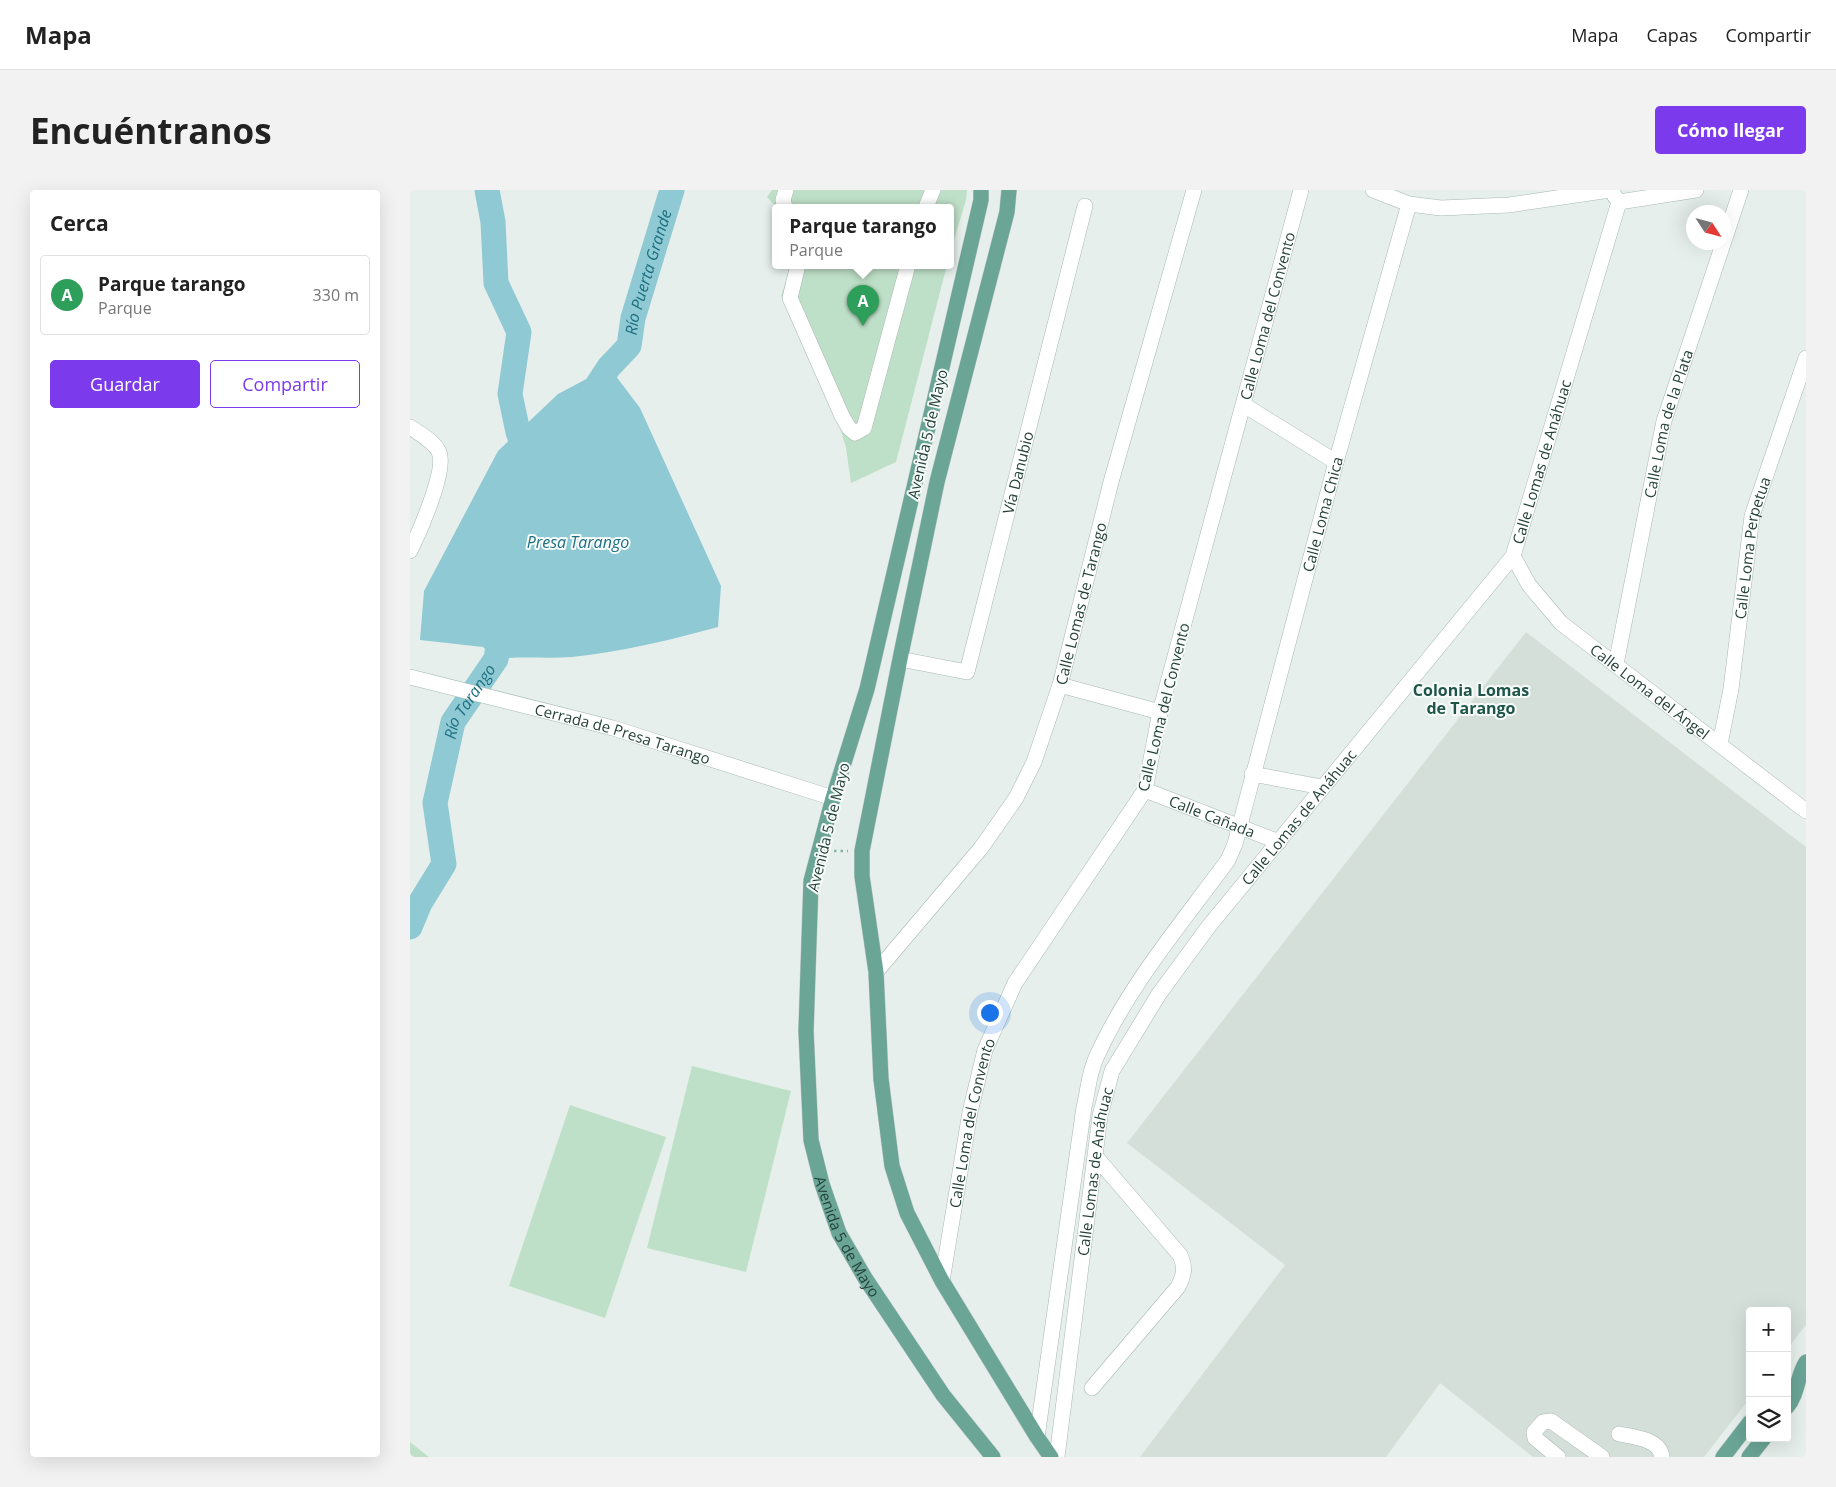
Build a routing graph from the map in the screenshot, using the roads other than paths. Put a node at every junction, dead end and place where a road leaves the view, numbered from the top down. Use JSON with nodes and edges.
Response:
{"nodes":[{"id":1,"x":786,"y":190,"type":"edge"},
{"id":2,"x":933,"y":190,"type":"edge"},
{"id":3,"x":981,"y":190,"type":"edge"},
{"id":4,"x":1009,"y":190,"type":"edge"},
{"id":5,"x":1194,"y":190,"type":"edge"},
{"id":6,"x":1301,"y":190,"type":"edge"},
{"id":7,"x":1373,"y":190,"type":"edge"},
{"id":8,"x":1696,"y":190,"type":"edge"},
{"id":9,"x":1741,"y":190,"type":"edge"},
{"id":10,"x":1613,"y":194,"type":"edge"},
{"id":11,"x":784,"y":204,"type":"edge"},
{"id":12,"x":927,"y":204,"type":"edge"},
{"id":13,"x":1409,"y":204,"type":"junction"},
{"id":14,"x":1085,"y":206,"type":"dead end"},
{"id":15,"x":797,"y":269,"type":"edge"},
{"id":16,"x":907,"y":269,"type":"edge"},
{"id":17,"x":1806,"y":358,"type":"edge"},
{"id":18,"x":1244,"y":405,"type":"junction"},
{"id":19,"x":410,"y":427,"type":"edge"},
{"id":20,"x":1336,"y":462,"type":"junction"},
{"id":21,"x":410,"y":551,"type":"edge"},
{"id":22,"x":1513,"y":556,"type":"junction"},
{"id":23,"x":900,"y":659,"type":"junction"},
{"id":24,"x":1616,"y":664,"type":"junction"},
{"id":25,"x":416,"y":678,"type":"edge"},
{"id":26,"x":1060,"y":685,"type":"junction"},
{"id":27,"x":1160,"y":712,"type":"junction"},
{"id":28,"x":1720,"y":744,"type":"junction"},
{"id":29,"x":1252,"y":774,"type":"junction"},
{"id":30,"x":1322,"y":787,"type":"junction"},
{"id":31,"x":1144,"y":790,"type":"junction"},
{"id":32,"x":833,"y":798,"type":"junction"},
{"id":33,"x":1806,"y":810,"type":"edge"},
{"id":34,"x":1239,"y":825,"type":"junction"},
{"id":35,"x":1280,"y":842,"type":"junction"},
{"id":36,"x":876,"y":972,"type":"junction"},
{"id":37,"x":1096,"y":1157,"type":"junction"},
{"id":38,"x":942,"y":1280,"type":"junction"},
{"id":39,"x":1804,"y":1365,"type":"edge"},
{"id":40,"x":1791,"y":1376,"type":"edge"},
{"id":41,"x":1092,"y":1388,"type":"dead end"},
{"id":42,"x":1791,"y":1402,"type":"edge"},
{"id":43,"x":1746,"y":1427,"type":"edge"},
{"id":44,"x":1619,"y":1434,"type":"dead end"},
{"id":45,"x":1037,"y":1438,"type":"junction"},
{"id":46,"x":1761,"y":1442,"type":"edge"},
{"id":47,"x":993,"y":1457,"type":"edge"},
{"id":48,"x":1045,"y":1457,"type":"edge"},
{"id":49,"x":1051,"y":1457,"type":"edge"},
{"id":50,"x":1056,"y":1457,"type":"edge"},
{"id":51,"x":1558,"y":1457,"type":"edge"},
{"id":52,"x":1602,"y":1457,"type":"edge"},
{"id":53,"x":1662,"y":1457,"type":"edge"},
{"id":54,"x":1723,"y":1457,"type":"edge"},
{"id":55,"x":1749,"y":1457,"type":"edge"}],
"edges":[{"from":1,"to":11,"type":"street"},
{"from":2,"to":12,"type":"street"},
{"from":3,"to":32,"type":"main road","name":"Avenida 5 de Mayo"},
{"from":4,"to":23,"type":"main road","name":"Avenida 5 de Mayo"},
{"from":5,"to":26,"type":"street","name":"Calle Lomas de Tarango"},
{"from":6,"to":18,"type":"street","name":"Calle Loma del Convento"},
{"from":7,"to":13,"type":"street"},
{"from":8,"to":10,"type":"street"},
{"from":9,"to":24,"type":"street","name":"Calle Loma de la Plata"},
{"from":10,"to":13,"type":"street"},
{"from":10,"to":22,"type":"street","name":"Calle Lomas de Anáhuac"},
{"from":13,"to":20,"type":"street","name":"Calle Loma Chica"},
{"from":14,"to":23,"type":"street","name":"Vía Danubio"},
{"from":15,"to":16,"type":"street"},
{"from":17,"to":28,"type":"street","name":"Calle Loma Perpetua"},
{"from":18,"to":20,"type":"street"},
{"from":18,"to":27,"type":"street","name":"Calle Loma del Convento"},
{"from":19,"to":21,"type":"street"},
{"from":20,"to":29,"type":"street","name":"Calle Loma Chica"},
{"from":22,"to":24,"type":"street","name":"Calle Loma del Ángel"},
{"from":22,"to":30,"type":"street","name":"Calle Lomas de Anáhuac"},
{"from":23,"to":36,"type":"main road","name":"Avenida 5 de Mayo"},
{"from":24,"to":28,"type":"street","name":"Calle Loma del Ángel"},
{"from":25,"to":32,"type":"street","name":"Cerrada de Presa Tarango"},
{"from":26,"to":27,"type":"street"},
{"from":26,"to":36,"type":"street","name":"Calle Lomas de Tarango"},
{"from":27,"to":31,"type":"street","name":"Calle Loma del Convento"},
{"from":28,"to":33,"type":"street","name":"Calle Loma del Ángel"},
{"from":29,"to":30,"type":"street"},
{"from":29,"to":34,"type":"street","name":"Calle Loma Chica"},
{"from":30,"to":35,"type":"street","name":"Calle Lomas de Anáhuac"},
{"from":31,"to":34,"type":"street","name":"Calle Cañada"},
{"from":31,"to":38,"type":"street","name":"Calle Loma del Convento"},
{"from":32,"to":47,"type":"main road","name":"Avenida 5 de Mayo"},
{"from":34,"to":35,"type":"street","name":"Calle Cañada"},
{"from":34,"to":45,"type":"street","name":"Calle Lomas de Anáhuac"},
{"from":35,"to":37,"type":"street","name":"Calle Lomas de Anáhuac"},
{"from":36,"to":38,"type":"main road","name":"Avenida 5 de Mayo"},
{"from":37,"to":41,"type":"street"},
{"from":37,"to":50,"type":"street","name":"Calle Lomas de Anáhuac"},
{"from":38,"to":45,"type":"main road","name":"Avenida 5 de Mayo"},
{"from":39,"to":40,"type":"main road"},
{"from":39,"to":42,"type":"main road"},
{"from":43,"to":54,"type":"main road"},
{"from":44,"to":53,"type":"street"},
{"from":45,"to":48,"type":"main road"},
{"from":45,"to":49,"type":"main road","name":"Avenida 5 de Mayo"},
{"from":46,"to":55,"type":"main road"},
{"from":51,"to":52,"type":"street"}]}
